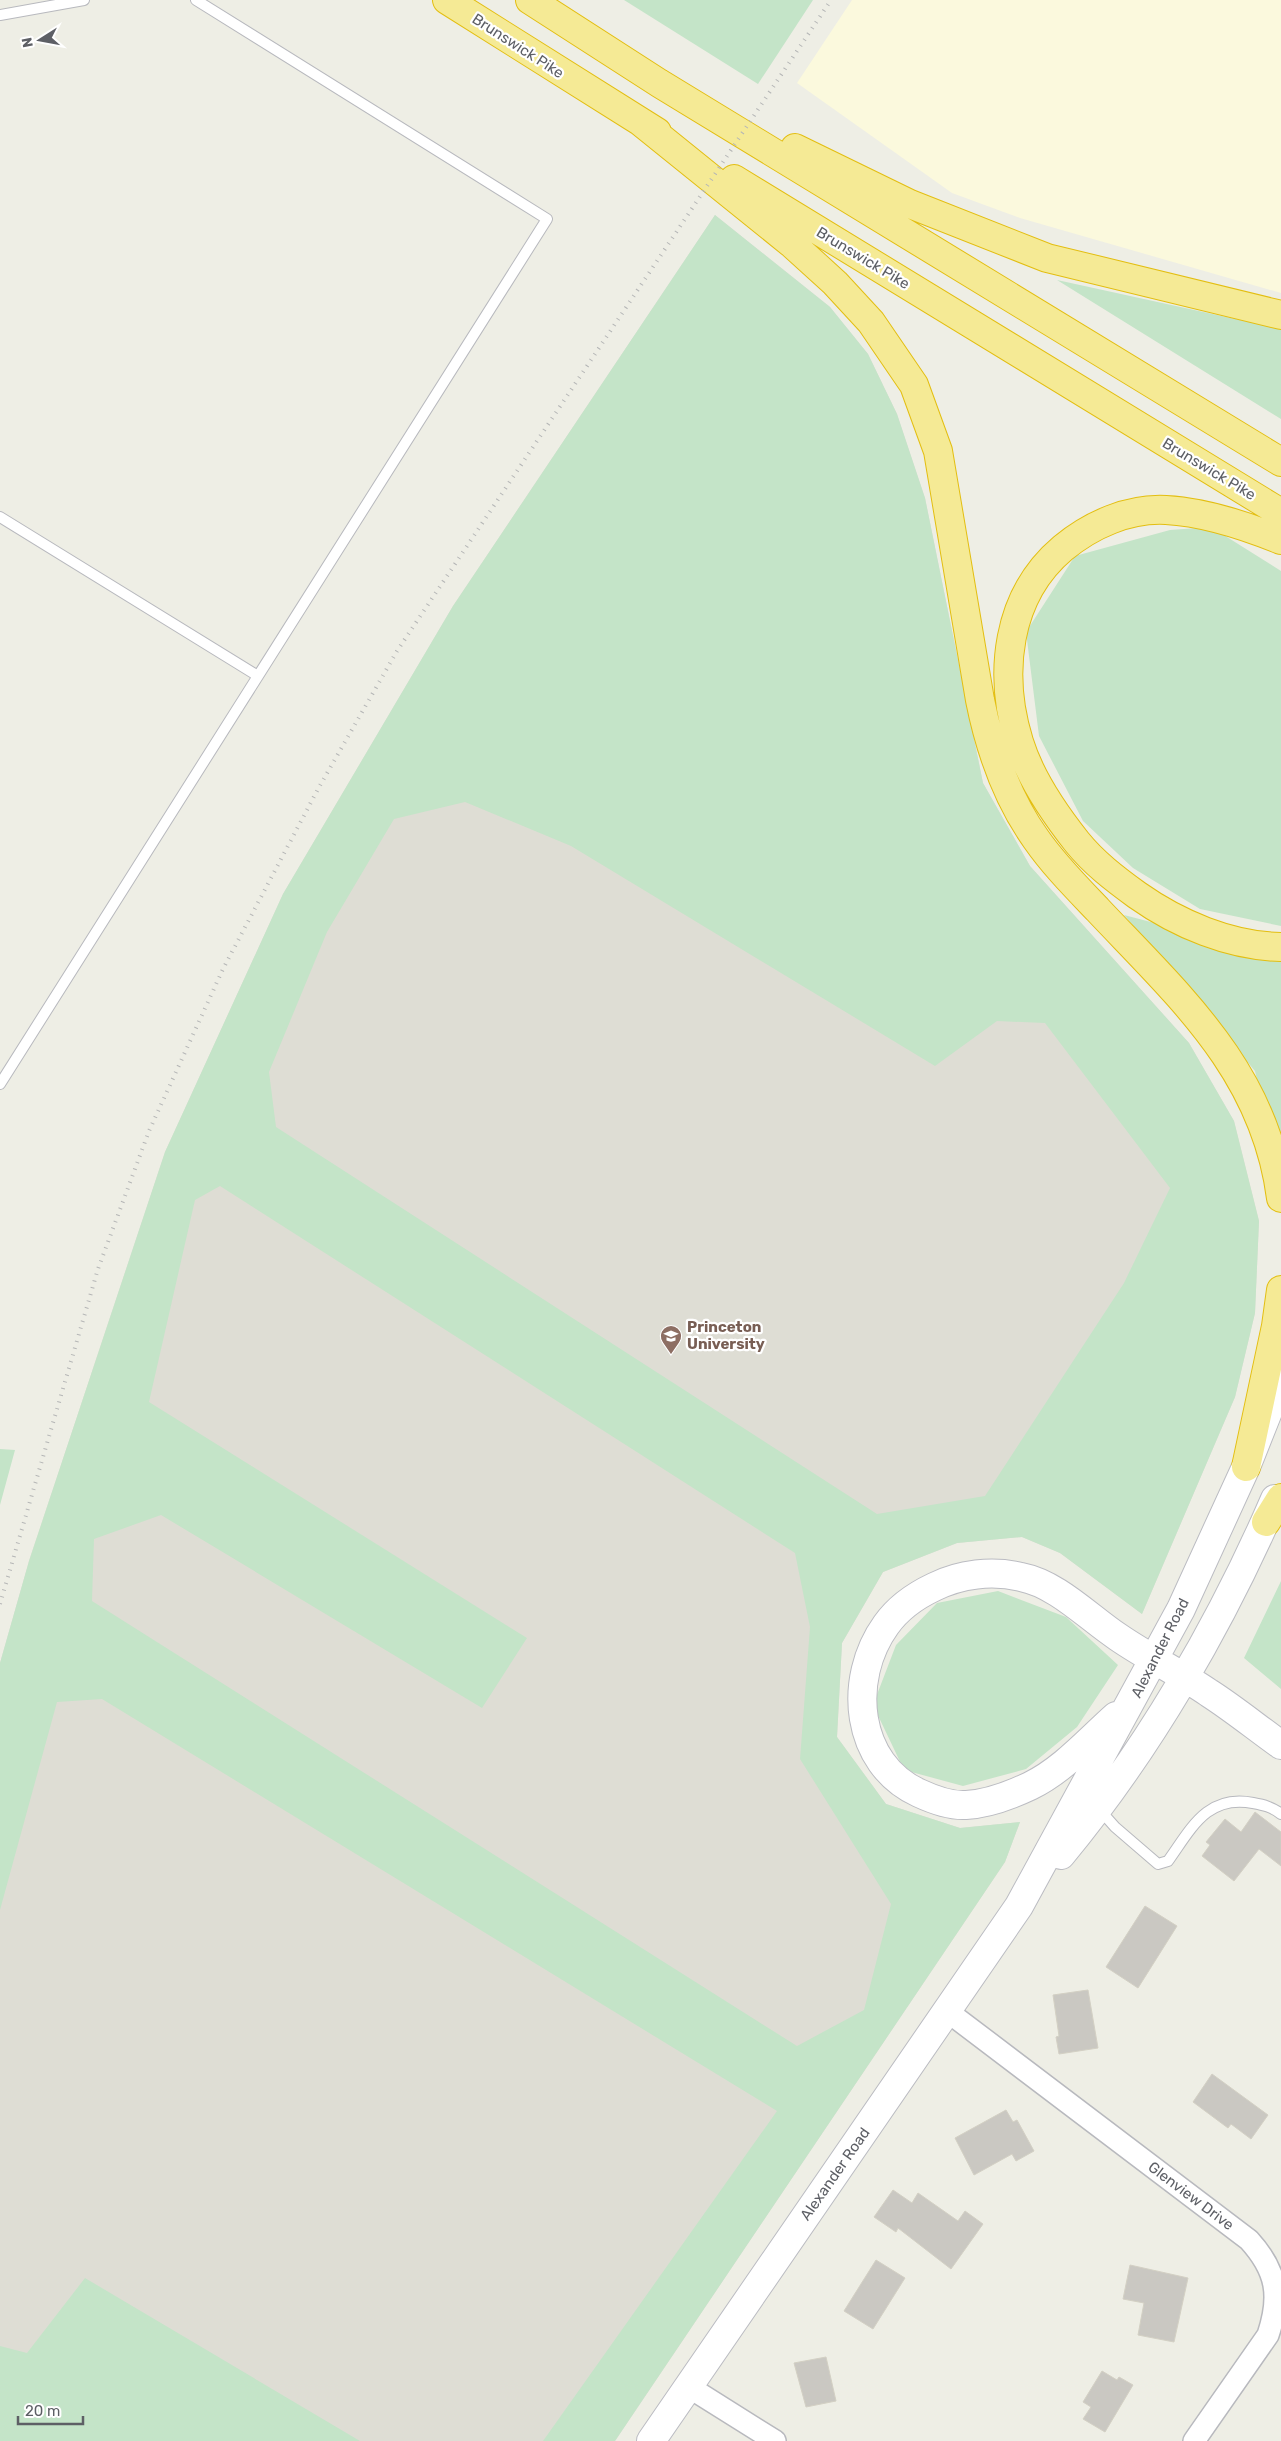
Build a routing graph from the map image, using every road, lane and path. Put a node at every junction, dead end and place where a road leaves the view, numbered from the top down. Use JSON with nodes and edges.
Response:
{"nodes":[{"id":1,"x":84,"y":0,"type":"edge"},
{"id":2,"x":196,"y":0,"type":"edge"},
{"id":3,"x":447,"y":0,"type":"edge"},
{"id":4,"x":530,"y":0,"type":"edge"},
{"id":5,"x":0,"y":15,"type":"edge"},
{"id":6,"x":659,"y":83,"type":"junction"},
{"id":7,"x":641,"y":122,"type":"junction"},
{"id":8,"x":1281,"y":315,"type":"edge"},
{"id":9,"x":1281,"y":462,"type":"edge"},
{"id":10,"x":1281,"y":513,"type":"edge"},
{"id":11,"x":0,"y":517,"type":"edge"},
{"id":12,"x":1281,"y":540,"type":"edge"},
{"id":13,"x":258,"y":676,"type":"junction"},
{"id":14,"x":1281,"y":948,"type":"edge"},
{"id":15,"x":0,"y":1084,"type":"edge"},
{"id":16,"x":1281,"y":1198,"type":"edge"},
{"id":17,"x":1281,"y":1290,"type":"edge"},
{"id":18,"x":1281,"y":1380,"type":"edge"},
{"id":19,"x":1246,"y":1467,"type":"junction"},
{"id":20,"x":1281,"y":1486,"type":"edge"},
{"id":21,"x":1281,"y":1498,"type":"edge"},
{"id":22,"x":1266,"y":1522,"type":"junction"},
{"id":23,"x":1154,"y":1659,"type":"junction"},
{"id":24,"x":1184,"y":1677,"type":"junction"},
{"id":25,"x":1132,"y":1702,"type":"junction"},
{"id":26,"x":1281,"y":1745,"type":"edge"},
{"id":27,"x":1098,"y":1808,"type":"junction"},
{"id":28,"x":1281,"y":1814,"type":"edge"},
{"id":29,"x":1019,"y":1906,"type":"junction"},
{"id":30,"x":947,"y":2011,"type":"junction"},
{"id":31,"x":689,"y":2387,"type":"junction"},
{"id":32,"x":651,"y":2441,"type":"edge"},
{"id":33,"x":775,"y":2441,"type":"edge"},
{"id":34,"x":1194,"y":2441,"type":"edge"}],
"edges":[{"from":1,"to":5,"type":"lane"},
{"from":2,"to":13,"type":"lane"},
{"from":3,"to":7,"type":"highway","name":"Brunswick Pike"},
{"from":4,"to":6,"type":"highway"},
{"from":6,"to":8,"type":"highway"},
{"from":6,"to":9,"type":"highway"},
{"from":7,"to":10,"type":"highway","name":"Brunswick Pike"},
{"from":7,"to":16,"type":"highway"},
{"from":11,"to":13,"type":"lane"},
{"from":12,"to":14,"type":"highway"},
{"from":13,"to":15,"type":"lane"},
{"from":17,"to":19,"type":"highway"},
{"from":18,"to":19,"type":"main road","name":"Alexander Road"},
{"from":19,"to":23,"type":"main road","name":"Alexander Road"},
{"from":20,"to":22,"type":"main road","name":"Alexander Road"},
{"from":21,"to":22,"type":"highway"},
{"from":22,"to":24,"type":"main road","name":"Alexander Road"},
{"from":23,"to":24,"type":"main road"},
{"from":23,"to":25,"type":"main road","name":"Alexander Road"},
{"from":23,"to":25,"type":"main road"},
{"from":24,"to":26,"type":"main road"},
{"from":24,"to":27,"type":"main road","name":"Alexander Road"},
{"from":25,"to":29,"type":"main road","name":"Alexander Road"},
{"from":27,"to":28,"type":"lane"},
{"from":27,"to":29,"type":"main road","name":"Alexander Road"},
{"from":29,"to":30,"type":"main road","name":"Alexander Road"},
{"from":30,"to":31,"type":"main road","name":"Alexander Road"},
{"from":30,"to":34,"type":"street","name":"Glenview Drive"},
{"from":31,"to":32,"type":"main road","name":"Alexander Road"},
{"from":31,"to":33,"type":"street"}]}
